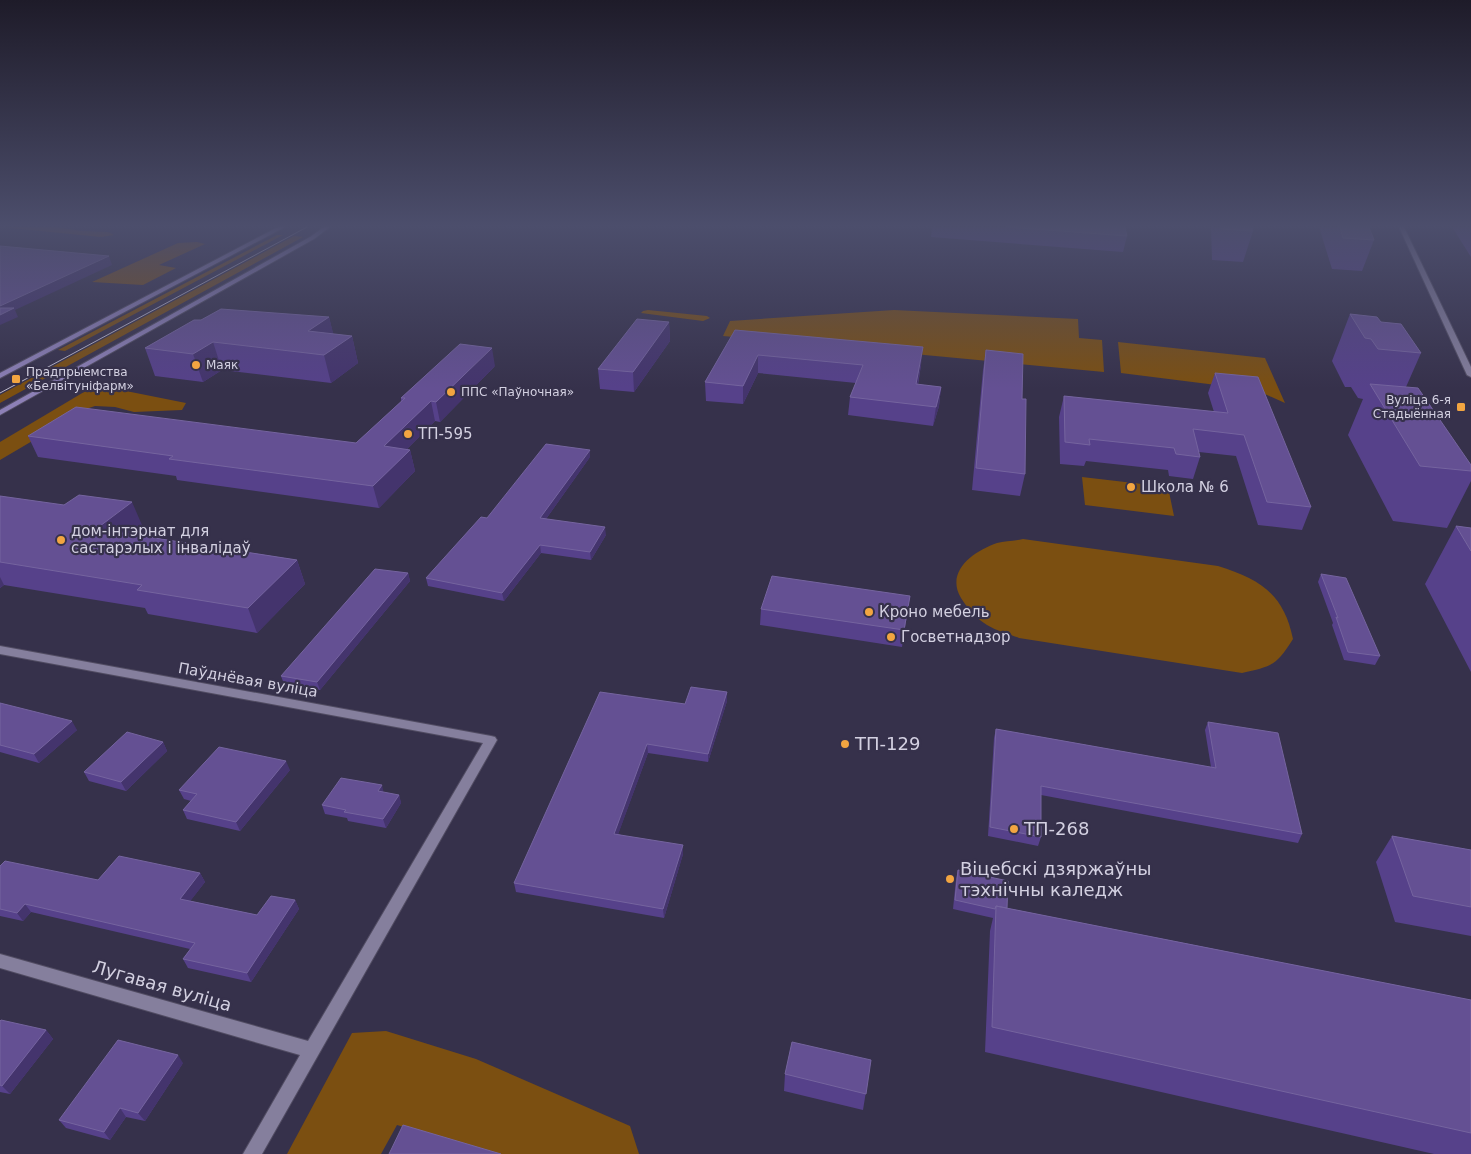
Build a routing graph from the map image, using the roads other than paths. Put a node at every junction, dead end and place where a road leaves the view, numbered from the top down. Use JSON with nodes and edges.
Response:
{"nodes":[{"id":1,"x":181,"y":281,"type":"edge"},
{"id":2,"x":236,"y":281,"type":"edge"},
{"id":3,"x":1426,"y":281,"type":"edge"},
{"id":4,"x":1471,"y":375,"type":"edge"},
{"id":5,"x":0,"y":376,"type":"edge"},
{"id":6,"x":0,"y":413,"type":"edge"},
{"id":7,"x":0,"y":650,"type":"edge"},
{"id":8,"x":0,"y":961,"type":"edge"},
{"id":9,"x":312,"y":1050,"type":"junction"},
{"id":10,"x":252,"y":1154,"type":"edge"}],
"edges":[{"from":1,"to":5,"type":"main road"},
{"from":2,"to":6,"type":"main road"},
{"from":3,"to":4,"type":"street"},
{"from":7,"to":9,"type":"street","name":"Паўднёвая вуліца"},
{"from":8,"to":9,"type":"street","name":"Лугавая вуліца"},
{"from":9,"to":10,"type":"street"}]}
